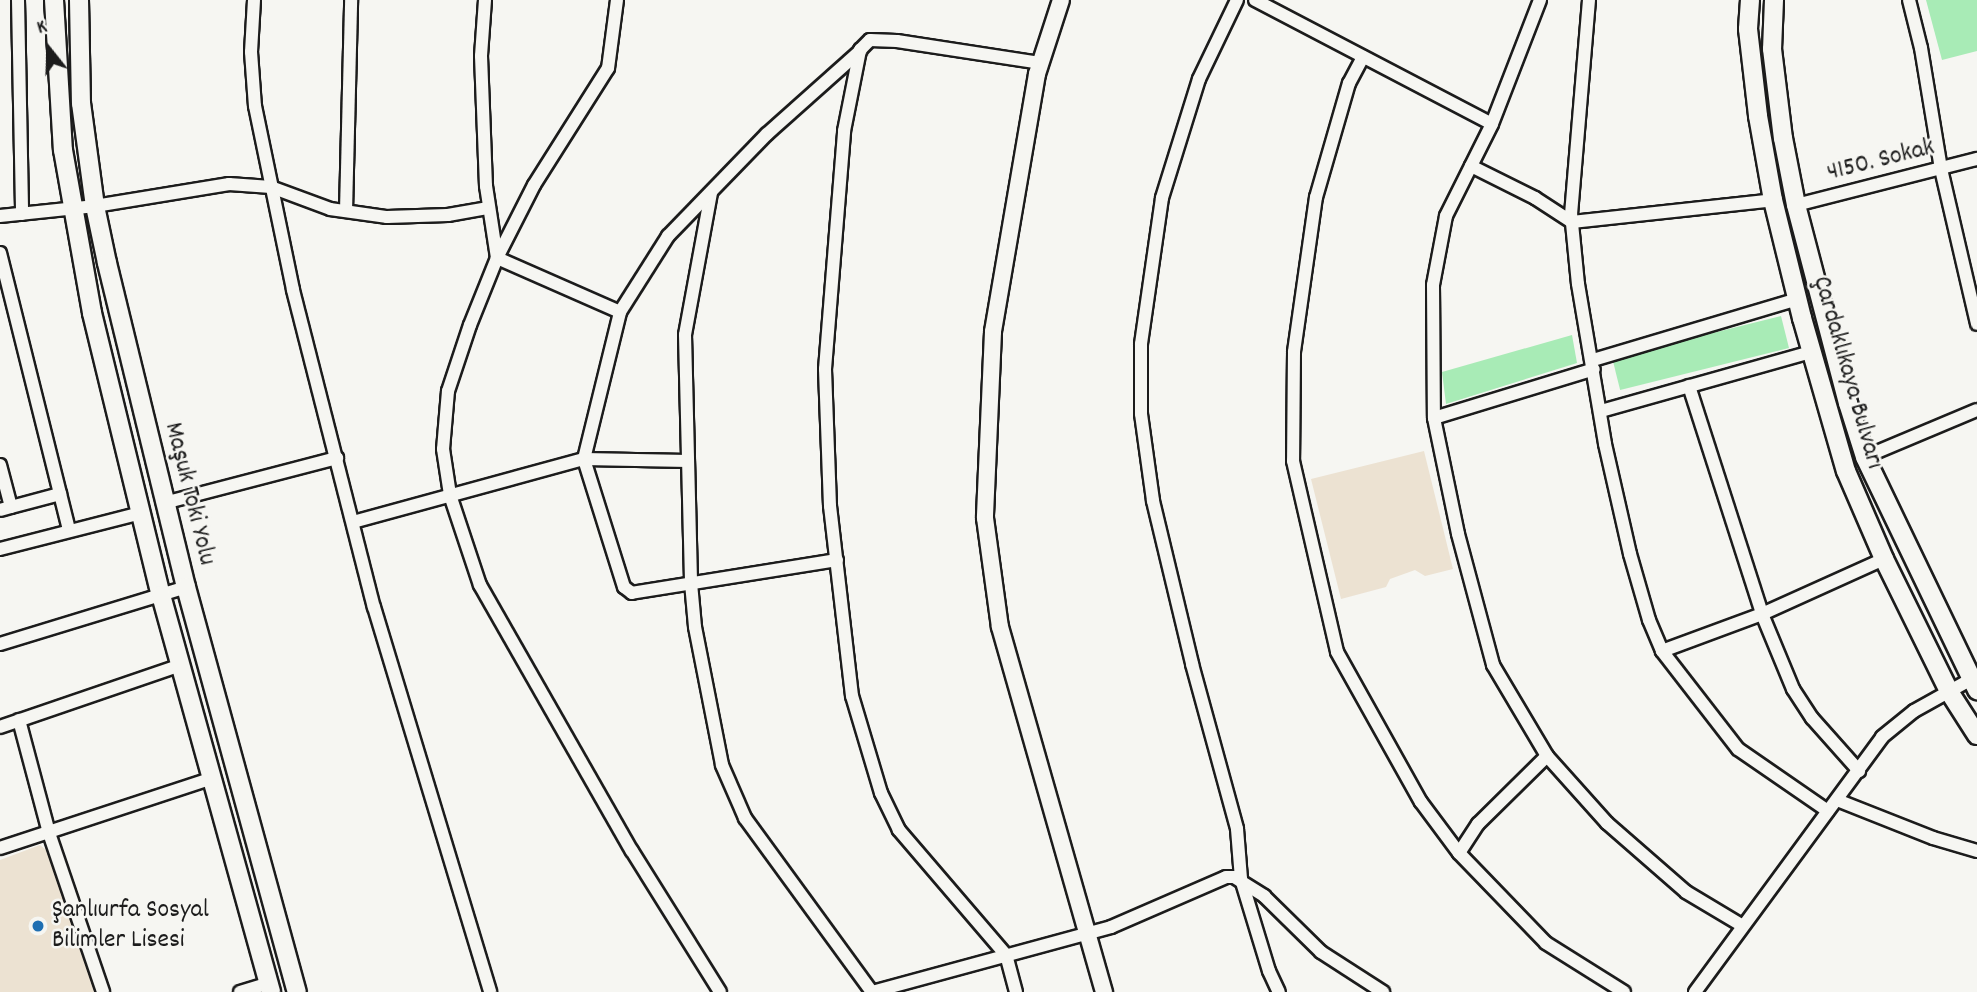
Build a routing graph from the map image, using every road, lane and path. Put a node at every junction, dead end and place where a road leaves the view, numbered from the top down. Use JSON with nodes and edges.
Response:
{"nodes":[{"id":1,"x":18,"y":0,"type":"edge"},
{"id":2,"x":54,"y":0,"type":"edge"},
{"id":3,"x":79,"y":0,"type":"edge"},
{"id":4,"x":254,"y":0,"type":"edge"},
{"id":5,"x":352,"y":0,"type":"edge"},
{"id":6,"x":485,"y":0,"type":"edge"},
{"id":7,"x":617,"y":0,"type":"edge"},
{"id":8,"x":1061,"y":0,"type":"edge"},
{"id":9,"x":1237,"y":0,"type":"edge"},
{"id":10,"x":1255,"y":0,"type":"edge"},
{"id":11,"x":1540,"y":0,"type":"edge"},
{"id":12,"x":1589,"y":0,"type":"edge"},
{"id":13,"x":1750,"y":0,"type":"edge"},
{"id":14,"x":1774,"y":0,"type":"edge"},
{"id":15,"x":1909,"y":0,"type":"edge"},
{"id":16,"x":860,"y":50,"type":"junction"},
{"id":17,"x":1363,"y":57,"type":"junction"},
{"id":18,"x":1041,"y":63,"type":"junction"},
{"id":19,"x":1492,"y":124,"type":"junction"},
{"id":20,"x":1977,"y":159,"type":"edge"},
{"id":21,"x":1471,"y":166,"type":"junction"},
{"id":22,"x":1941,"y":169,"type":"junction"},
{"id":23,"x":271,"y":187,"type":"junction"},
{"id":24,"x":711,"y":193,"type":"junction"},
{"id":25,"x":1773,"y":200,"type":"junction"},
{"id":26,"x":1796,"y":205,"type":"junction"},
{"id":27,"x":94,"y":206,"type":"junction"},
{"id":28,"x":73,"y":208,"type":"junction"},
{"id":29,"x":488,"y":208,"type":"junction"},
{"id":30,"x":346,"y":211,"type":"junction"},
{"id":31,"x":22,"y":214,"type":"junction"},
{"id":32,"x":0,"y":216,"type":"edge"},
{"id":33,"x":1572,"y":222,"type":"junction"},
{"id":34,"x":0,"y":253,"type":"edge"},
{"id":35,"x":497,"y":258,"type":"junction"},
{"id":36,"x":1797,"y":299,"type":"junction"},
{"id":37,"x":620,"y":312,"type":"junction"},
{"id":38,"x":1977,"y":324,"type":"edge"},
{"id":39,"x":1811,"y":352,"type":"junction"},
{"id":40,"x":1594,"y":364,"type":"junction"},
{"id":41,"x":1689,"y":386,"type":"junction"},
{"id":42,"x":1977,"y":410,"type":"edge"},
{"id":43,"x":1601,"y":411,"type":"junction"},
{"id":44,"x":1434,"y":418,"type":"junction"},
{"id":45,"x":1865,"y":457,"type":"junction"},
{"id":46,"x":337,"y":458,"type":"junction"},
{"id":47,"x":584,"y":459,"type":"junction"},
{"id":48,"x":688,"y":461,"type":"junction"},
{"id":49,"x":0,"y":465,"type":"edge"},
{"id":50,"x":60,"y":494,"type":"junction"},
{"id":51,"x":450,"y":495,"type":"junction"},
{"id":52,"x":164,"y":503,"type":"junction"},
{"id":53,"x":5,"y":508,"type":"edge"},
{"id":54,"x":141,"y":513,"type":"junction"},
{"id":55,"x":353,"y":522,"type":"junction"},
{"id":56,"x":69,"y":530,"type":"junction"},
{"id":57,"x":0,"y":549,"type":"edge"},
{"id":58,"x":836,"y":559,"type":"junction"},
{"id":59,"x":1884,"y":559,"type":"junction"},
{"id":60,"x":691,"y":583,"type":"junction"},
{"id":61,"x":186,"y":587,"type":"junction"},
{"id":62,"x":161,"y":595,"type":"junction"},
{"id":63,"x":1762,"y":614,"type":"junction"},
{"id":64,"x":0,"y":645,"type":"edge"},
{"id":65,"x":1662,"y":651,"type":"junction"},
{"id":66,"x":181,"y":665,"type":"junction"},
{"id":67,"x":1975,"y":682,"type":"edge"},
{"id":68,"x":1950,"y":694,"type":"junction"},
{"id":69,"x":19,"y":720,"type":"junction"},
{"id":70,"x":0,"y":727,"type":"edge"},
{"id":71,"x":1977,"y":735,"type":"edge"},
{"id":72,"x":1547,"y":756,"type":"junction"},
{"id":73,"x":1859,"y":771,"type":"junction"},
{"id":74,"x":213,"y":778,"type":"junction"},
{"id":75,"x":1837,"y":800,"type":"junction"},
{"id":76,"x":1828,"y":811,"type":"junction"},
{"id":77,"x":49,"y":833,"type":"junction"},
{"id":78,"x":0,"y":848,"type":"edge"},
{"id":79,"x":1977,"y":851,"type":"edge"},
{"id":80,"x":1459,"y":853,"type":"junction"},
{"id":81,"x":1241,"y":879,"type":"junction"},
{"id":82,"x":1743,"y":926,"type":"junction"},
{"id":83,"x":1087,"y":934,"type":"junction"},
{"id":84,"x":1006,"y":955,"type":"junction"},
{"id":85,"x":270,"y":988,"type":"edge"},
{"id":86,"x":103,"y":992,"type":"edge"},
{"id":87,"x":240,"y":992,"type":"edge"},
{"id":88,"x":297,"y":992,"type":"edge"},
{"id":89,"x":490,"y":992,"type":"edge"},
{"id":90,"x":720,"y":992,"type":"edge"},
{"id":91,"x":872,"y":992,"type":"edge"},
{"id":92,"x":1016,"y":992,"type":"edge"},
{"id":93,"x":1104,"y":992,"type":"edge"},
{"id":94,"x":1279,"y":992,"type":"edge"},
{"id":95,"x":1383,"y":992,"type":"edge"},
{"id":96,"x":1624,"y":992,"type":"edge"},
{"id":97,"x":1695,"y":992,"type":"edge"}],
"edges":[{"from":1,"to":31,"type":"street"},
{"from":2,"to":28,"type":"main road"},
{"from":3,"to":27,"type":"main road","name":"Maşuk Toki Yolu"},
{"from":4,"to":23,"type":"street"},
{"from":5,"to":30,"type":"street"},
{"from":6,"to":29,"type":"street"},
{"from":7,"to":35,"type":"street"},
{"from":8,"to":18,"type":"street"},
{"from":9,"to":81,"type":"street"},
{"from":10,"to":17,"type":"street"},
{"from":11,"to":19,"type":"street"},
{"from":12,"to":33,"type":"street"},
{"from":13,"to":25,"type":"main road","name":"Çardaklıkaya Bulvarı"},
{"from":14,"to":26,"type":"main road","name":"Çardaklıkaya Bulvarı"},
{"from":15,"to":22,"type":"street"},
{"from":16,"to":18,"type":"street"},
{"from":16,"to":24,"type":"street"},
{"from":16,"to":58,"type":"street"},
{"from":17,"to":19,"type":"street"},
{"from":17,"to":80,"type":"street"},
{"from":18,"to":83,"type":"street"},
{"from":19,"to":21,"type":"street"},
{"from":20,"to":22,"type":"street","name":"4150. Sokak"},
{"from":21,"to":33,"type":"street"},
{"from":21,"to":44,"type":"street"},
{"from":22,"to":26,"type":"street","name":"4150. Sokak"},
{"from":22,"to":38,"type":"street"},
{"from":23,"to":27,"type":"street"},
{"from":23,"to":30,"type":"street"},
{"from":23,"to":46,"type":"street"},
{"from":24,"to":37,"type":"street"},
{"from":24,"to":48,"type":"street"},
{"from":25,"to":33,"type":"street"},
{"from":25,"to":36,"type":"main road","name":"Çardaklıkaya Bulvarı"},
{"from":26,"to":45,"type":"main road","name":"Çardaklıkaya Bulvarı"},
{"from":27,"to":28,"type":"street"},
{"from":27,"to":52,"type":"main road","name":"Maşuk Toki Yolu"},
{"from":28,"to":31,"type":"street"},
{"from":28,"to":54,"type":"main road"},
{"from":29,"to":30,"type":"street"},
{"from":29,"to":35,"type":"street"},
{"from":31,"to":32,"type":"street"},
{"from":33,"to":40,"type":"street"},
{"from":34,"to":50,"type":"street"},
{"from":35,"to":37,"type":"street"},
{"from":35,"to":51,"type":"street"},
{"from":36,"to":39,"type":"main road","name":"Çardaklıkaya Bulvarı"},
{"from":36,"to":40,"type":"street"},
{"from":37,"to":47,"type":"street"},
{"from":39,"to":41,"type":"street"},
{"from":39,"to":59,"type":"main road","name":"Çardaklıkaya Bulvarı"},
{"from":40,"to":43,"type":"street"},
{"from":40,"to":44,"type":"street"},
{"from":41,"to":43,"type":"street"},
{"from":41,"to":63,"type":"street"},
{"from":42,"to":45,"type":"street"},
{"from":43,"to":65,"type":"street"},
{"from":44,"to":72,"type":"street"},
{"from":45,"to":67,"type":"main road","name":"Çardaklıkaya Bulvarı"},
{"from":46,"to":52,"type":"street"},
{"from":46,"to":55,"type":"street"},
{"from":47,"to":48,"type":"street"},
{"from":47,"to":51,"type":"street"},
{"from":47,"to":60,"type":"street"},
{"from":48,"to":60,"type":"street"},
{"from":49,"to":53,"type":"street"},
{"from":50,"to":53,"type":"street"},
{"from":50,"to":56,"type":"street"},
{"from":51,"to":55,"type":"street"},
{"from":51,"to":90,"type":"street"},
{"from":52,"to":61,"type":"main road","name":"Maşuk Toki Yolu"},
{"from":54,"to":56,"type":"street"},
{"from":54,"to":62,"type":"main road"},
{"from":55,"to":89,"type":"street"},
{"from":56,"to":57,"type":"street"},
{"from":58,"to":60,"type":"street"},
{"from":58,"to":84,"type":"street"},
{"from":59,"to":63,"type":"street"},
{"from":59,"to":68,"type":"main road","name":"Çardaklıkaya Bulvarı"},
{"from":60,"to":91,"type":"street"},
{"from":61,"to":62,"type":"street"},
{"from":61,"to":88,"type":"main road","name":"Maşuk Toki Yolu"},
{"from":62,"to":64,"type":"street"},
{"from":62,"to":66,"type":"main road"},
{"from":63,"to":65,"type":"street"},
{"from":63,"to":73,"type":"street"},
{"from":65,"to":76,"type":"street"},
{"from":66,"to":69,"type":"street"},
{"from":66,"to":74,"type":"main road"},
{"from":67,"to":68,"type":"street"},
{"from":68,"to":71,"type":"main road","name":"Çardaklıkaya Bulvarı"},
{"from":68,"to":73,"type":"street"},
{"from":69,"to":70,"type":"street"},
{"from":69,"to":77,"type":"street"},
{"from":72,"to":80,"type":"street"},
{"from":72,"to":82,"type":"street"},
{"from":73,"to":75,"type":"street"},
{"from":74,"to":77,"type":"street"},
{"from":74,"to":85,"type":"main road"},
{"from":75,"to":76,"type":"street"},
{"from":75,"to":79,"type":"street"},
{"from":76,"to":82,"type":"street"},
{"from":77,"to":78,"type":"street"},
{"from":77,"to":86,"type":"street"},
{"from":80,"to":96,"type":"street"},
{"from":81,"to":83,"type":"street"},
{"from":81,"to":94,"type":"street"},
{"from":81,"to":95,"type":"street"},
{"from":82,"to":97,"type":"street"},
{"from":83,"to":84,"type":"street"},
{"from":83,"to":93,"type":"street"},
{"from":84,"to":91,"type":"street"},
{"from":84,"to":92,"type":"street"},
{"from":85,"to":87,"type":"street"}]}
